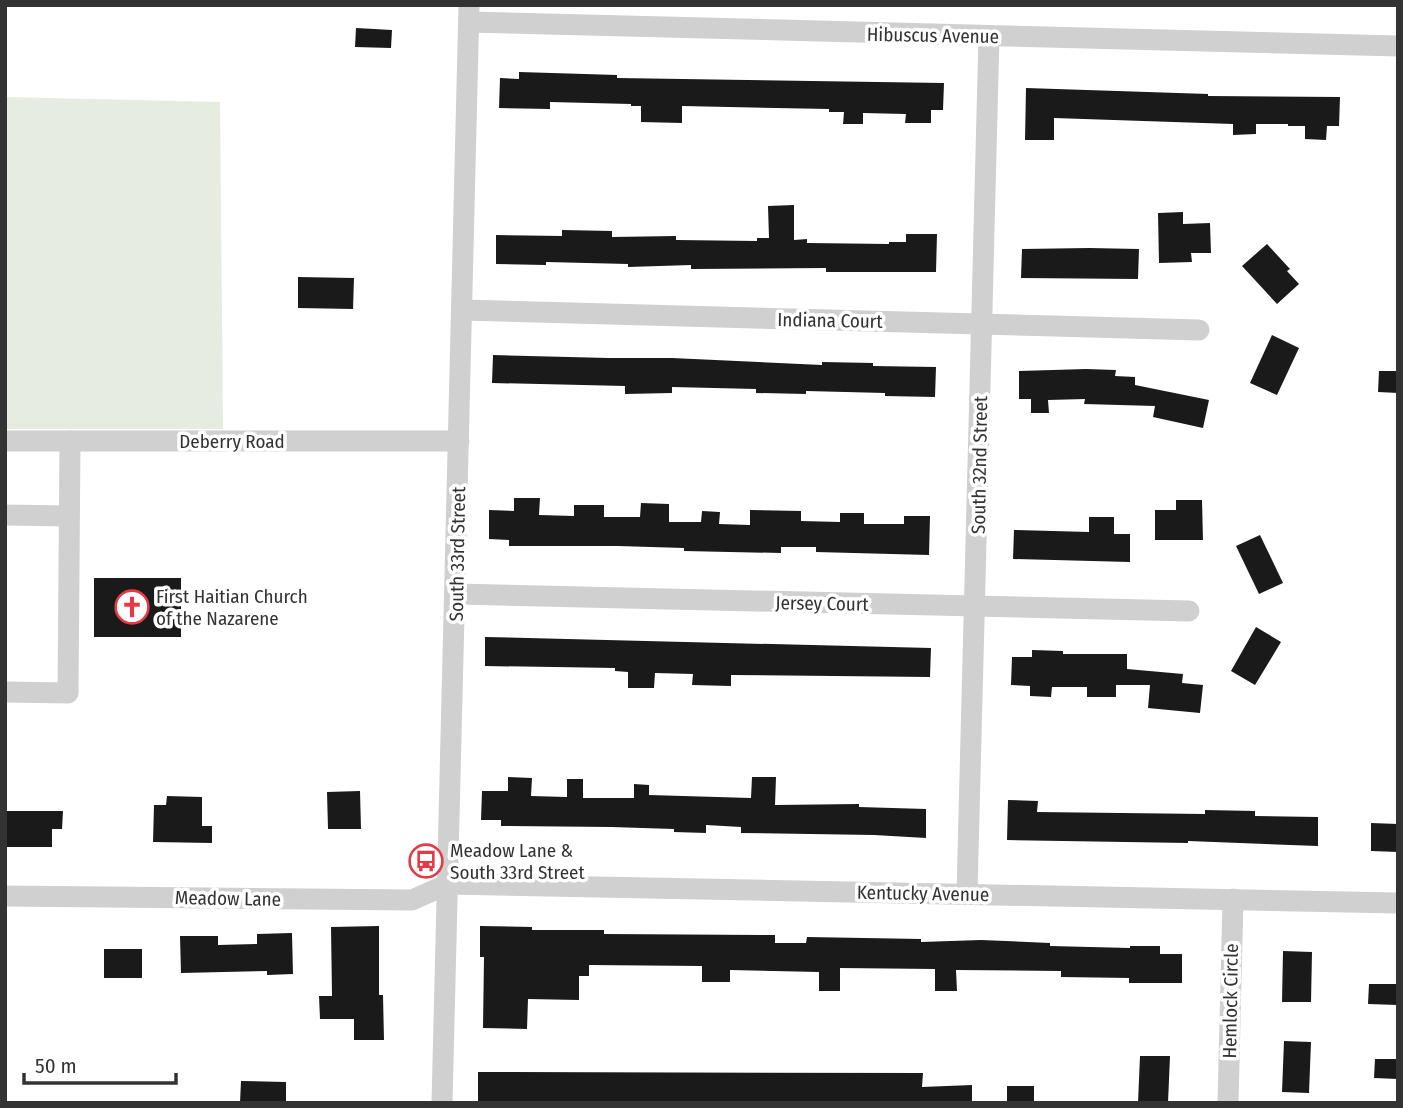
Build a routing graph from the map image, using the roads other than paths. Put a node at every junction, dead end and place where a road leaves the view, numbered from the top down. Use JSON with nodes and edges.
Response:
{"nodes":[{"id":1,"x":469,"y":14,"type":"edge"},
{"id":2,"x":989,"y":36,"type":"junction"},
{"id":3,"x":1398,"y":46,"type":"edge"},
{"id":4,"x":462,"y":310,"type":"junction"},
{"id":5,"x":982,"y":323,"type":"junction"},
{"id":6,"x":1199,"y":330,"type":"dead end"},
{"id":7,"x":5,"y":441,"type":"edge"},
{"id":8,"x":70,"y":441,"type":"junction"},
{"id":9,"x":459,"y":441,"type":"junction"},
{"id":10,"x":5,"y":515,"type":"edge"},
{"id":11,"x":69,"y":516,"type":"junction"},
{"id":12,"x":456,"y":594,"type":"junction"},
{"id":13,"x":975,"y":607,"type":"junction"},
{"id":14,"x":1189,"y":611,"type":"dead end"},
{"id":15,"x":5,"y":692,"type":"edge"},
{"id":16,"x":449,"y":884,"type":"junction"},
{"id":17,"x":967,"y":893,"type":"junction"},
{"id":18,"x":5,"y":896,"type":"edge"},
{"id":19,"x":1233,"y":899,"type":"junction"},
{"id":20,"x":1398,"y":903,"type":"edge"},
{"id":21,"x":442,"y":1103,"type":"edge"},
{"id":22,"x":1228,"y":1103,"type":"edge"}],
"edges":[{"from":1,"to":2,"type":"street","name":"Hibuscus Avenue"},
{"from":1,"to":4,"type":"street","name":"South 33rd Street"},
{"from":2,"to":3,"type":"street","name":"Hibuscus Avenue"},
{"from":2,"to":5,"type":"street","name":"South 32nd Street"},
{"from":4,"to":5,"type":"street","name":"Indiana Court"},
{"from":4,"to":9,"type":"street","name":"South 33rd Street"},
{"from":5,"to":6,"type":"street","name":"Indiana Court"},
{"from":5,"to":13,"type":"street","name":"South 32nd Street"},
{"from":7,"to":8,"type":"street","name":"Deberry Road"},
{"from":8,"to":9,"type":"street","name":"Deberry Road"},
{"from":8,"to":11,"type":"street"},
{"from":9,"to":12,"type":"street","name":"South 33rd Street"},
{"from":10,"to":11,"type":"street"},
{"from":11,"to":15,"type":"street"},
{"from":12,"to":13,"type":"street","name":"Jersey Court"},
{"from":12,"to":16,"type":"street","name":"South 33rd Street"},
{"from":13,"to":14,"type":"street","name":"Jersey Court"},
{"from":13,"to":17,"type":"street","name":"South 32nd Street"},
{"from":16,"to":17,"type":"street","name":"Kentucky Avenue"},
{"from":16,"to":18,"type":"street","name":"Meadow Lane"},
{"from":16,"to":21,"type":"street","name":"South 33rd Street"},
{"from":17,"to":19,"type":"street","name":"Kentucky Avenue"},
{"from":19,"to":20,"type":"street","name":"Kentucky Avenue"},
{"from":19,"to":22,"type":"street","name":"Hemlock Circle"}]}
